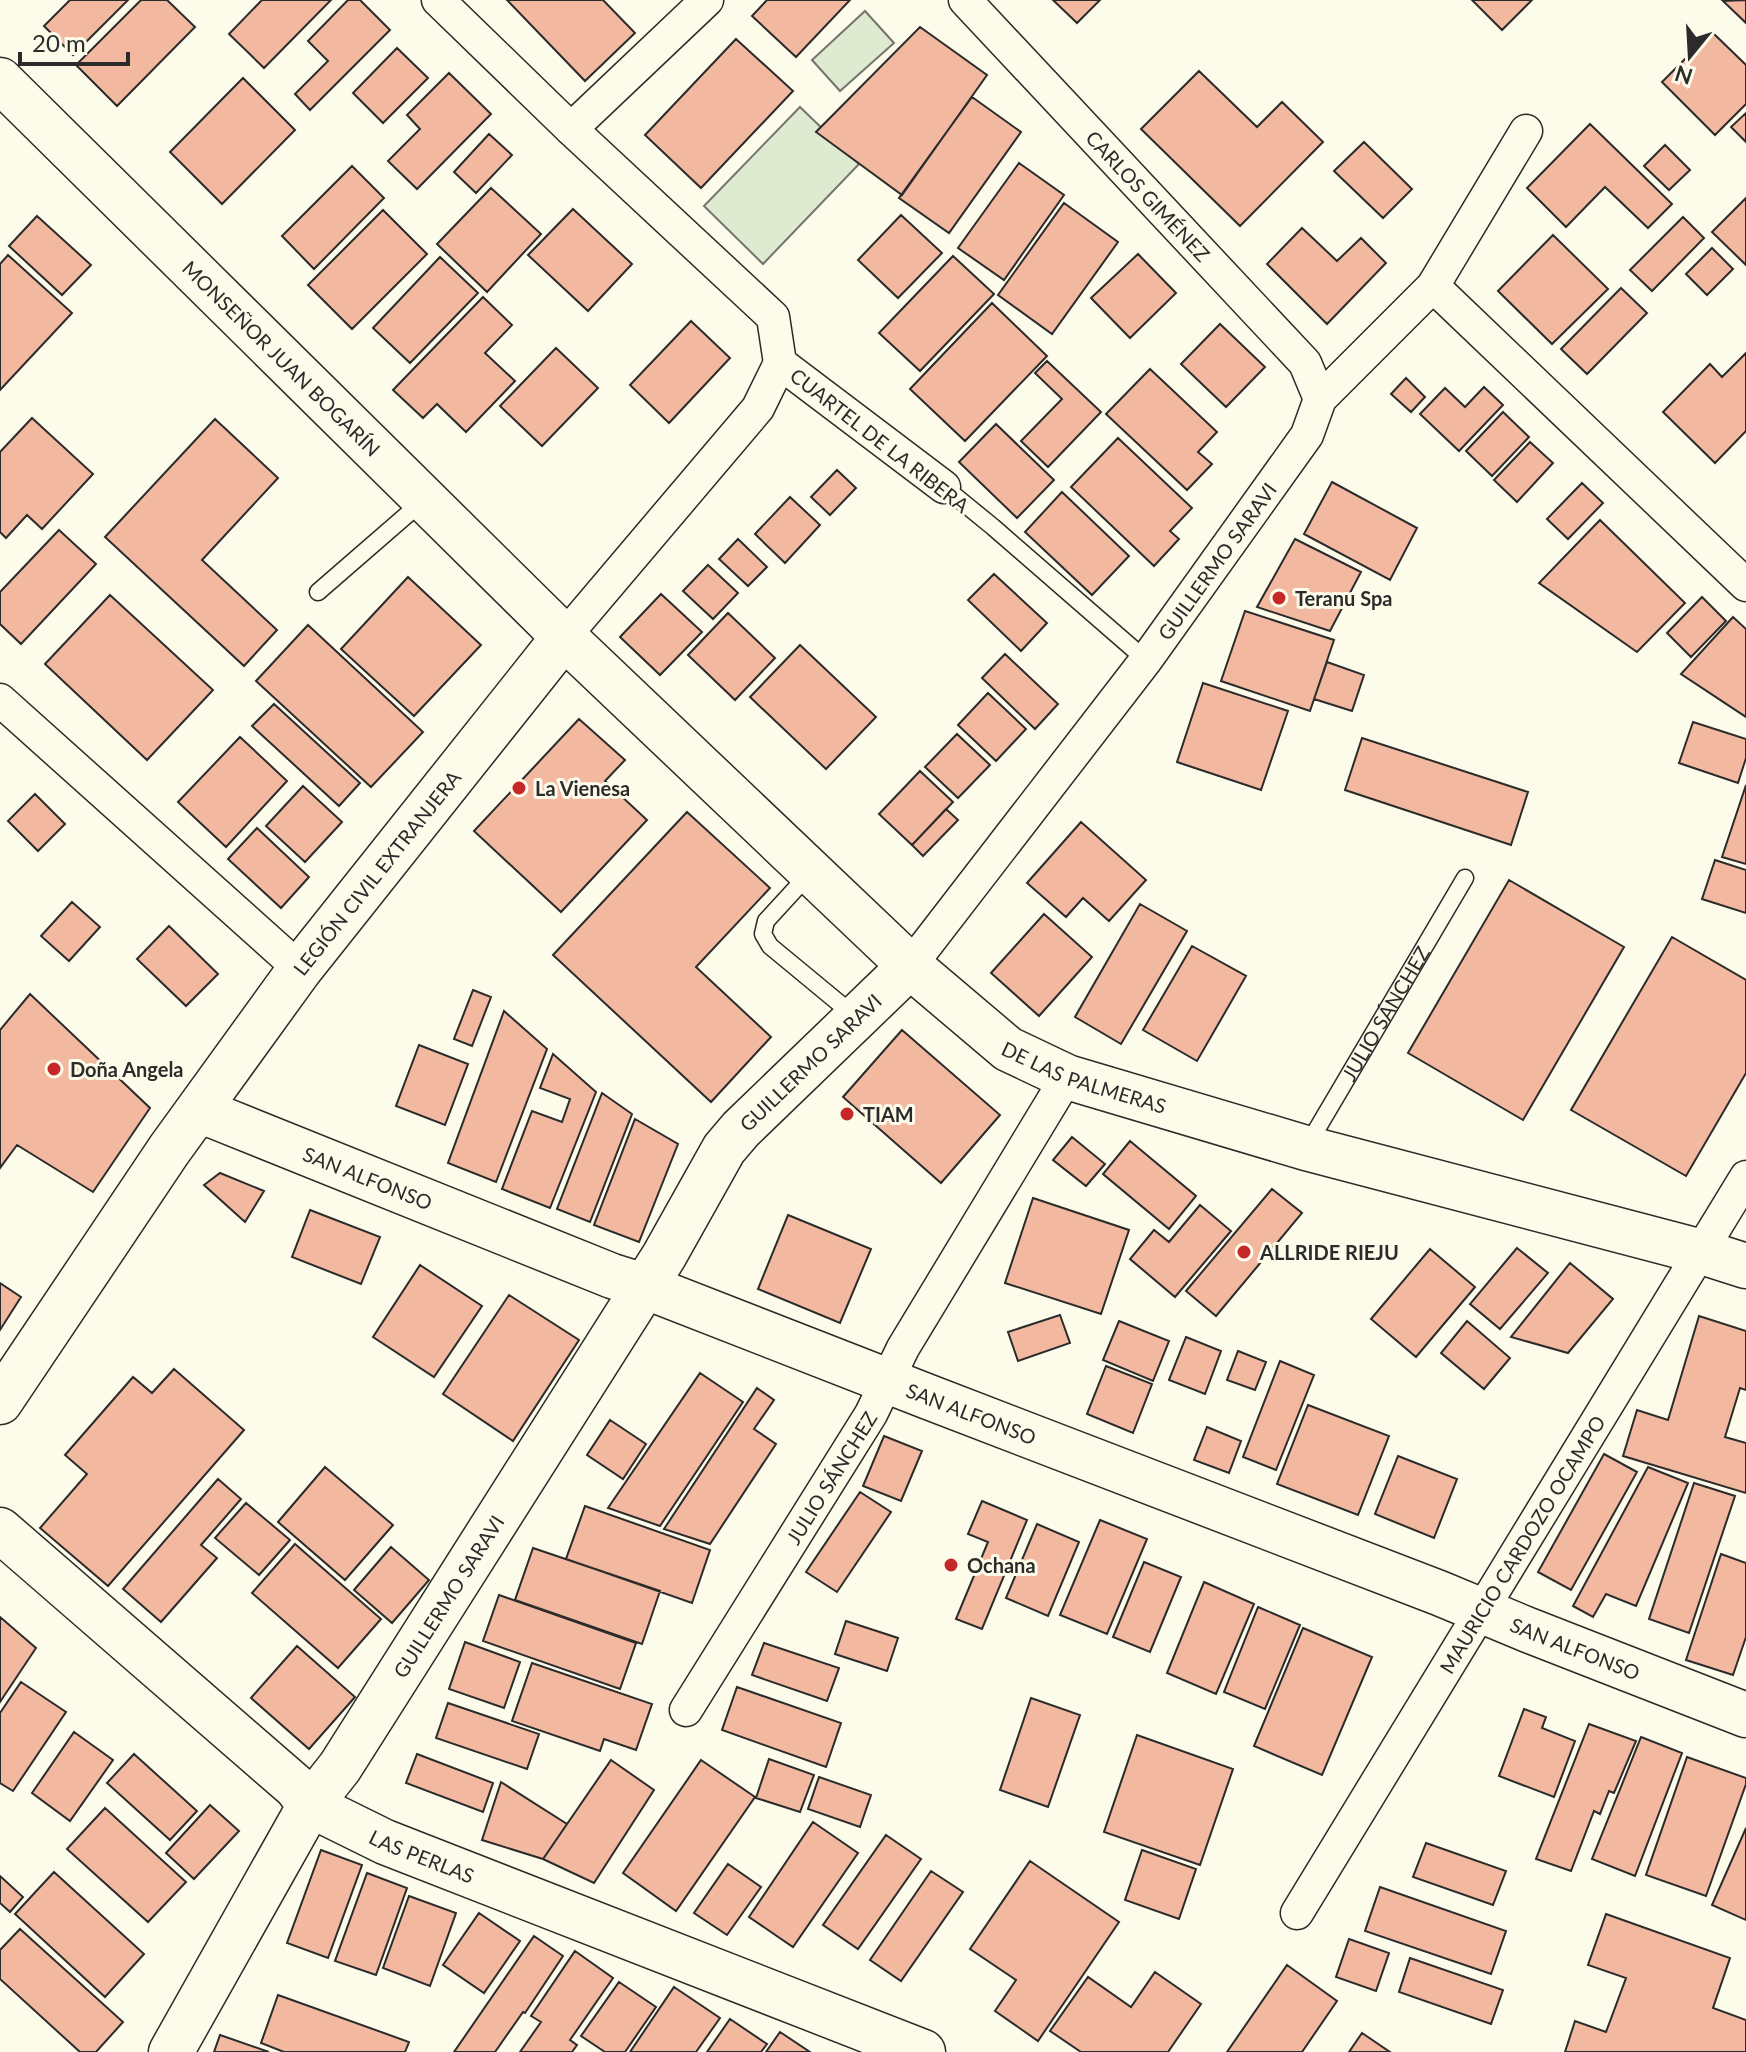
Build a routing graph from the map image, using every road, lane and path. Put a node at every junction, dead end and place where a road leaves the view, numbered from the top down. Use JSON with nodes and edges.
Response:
{"nodes":[{"id":1,"x":438,"y":0,"type":"edge"},
{"id":2,"x":707,"y":0,"type":"edge"},
{"id":3,"x":965,"y":0,"type":"edge"},
{"id":4,"x":0,"y":80,"type":"edge"},
{"id":5,"x":571,"y":129,"type":"junction"},
{"id":6,"x":1526,"y":131,"type":"dead end"},
{"id":7,"x":1433,"y":286,"type":"junction"},
{"id":8,"x":780,"y":363,"type":"junction"},
{"id":9,"x":1320,"y":399,"type":"junction"},
{"id":10,"x":944,"y":487,"type":"joint"},
{"id":11,"x":425,"y":499,"type":"junction"},
{"id":12,"x":1746,"y":585,"type":"edge"},
{"id":13,"x":318,"y":592,"type":"dead end"},
{"id":14,"x":564,"y":637,"type":"junction"},
{"id":15,"x":1146,"y":660,"type":"junction"},
{"id":16,"x":0,"y":700,"type":"edge"},
{"id":17,"x":811,"y":872,"type":"junction"},
{"id":18,"x":1465,"y":878,"type":"dead end"},
{"id":19,"x":910,"y":966,"type":"junction"},
{"id":20,"x":300,"y":969,"type":"junction"},
{"id":21,"x":855,"y":1020,"type":"junction"},
{"id":22,"x":1067,"y":1077,"type":"junction"},
{"id":23,"x":199,"y":1110,"type":"junction"},
{"id":24,"x":1306,"y":1148,"type":"junction"},
{"id":25,"x":1746,"y":1177,"type":"edge"},
{"id":26,"x":1702,"y":1252,"type":"junction"},
{"id":27,"x":1746,"y":1266,"type":"edge"},
{"id":28,"x":644,"y":1286,"type":"junction"},
{"id":29,"x":888,"y":1382,"type":"junction"},
{"id":30,"x":0,"y":1402,"type":"edge"},
{"id":31,"x":0,"y":1530,"type":"edge"},
{"id":32,"x":1481,"y":1610,"type":"junction"},
{"id":33,"x":686,"y":1710,"type":"dead end"},
{"id":34,"x":1746,"y":1715,"type":"edge"},
{"id":35,"x":310,"y":1805,"type":"junction"},
{"id":36,"x":1297,"y":1913,"type":"dead end"},
{"id":37,"x":171,"y":2052,"type":"edge"},
{"id":38,"x":923,"y":2052,"type":"edge"}],
"edges":[{"from":1,"to":5,"type":"street","name":"CUARTEL DE LA RIBERA"},
{"from":2,"to":5,"type":"street"},
{"from":3,"to":9,"type":"street","name":"CARLOS GIMÉNEZ"},
{"from":4,"to":11,"type":"street","name":"MONSEÑOR JUAN BOGARÍN"},
{"from":5,"to":8,"type":"street","name":"CUARTEL DE LA RIBERA"},
{"from":6,"to":7,"type":"street","name":"GUILLERMO SARAVI"},
{"from":7,"to":9,"type":"street","name":"GUILLERMO SARAVI"},
{"from":7,"to":12,"type":"street"},
{"from":8,"to":10,"type":"street","name":"CUARTEL DE LA RIBERA"},
{"from":8,"to":14,"type":"street","name":"LEGIÓN CIVIL EXTRANJERA"},
{"from":9,"to":15,"type":"street","name":"GUILLERMO SARAVI"},
{"from":10,"to":15,"type":"lane","name":"CUARTEL DE LA RIBERA"},
{"from":11,"to":13,"type":"lane"},
{"from":11,"to":14,"type":"street","name":"MONSEÑOR JUAN BOGARÍN"},
{"from":14,"to":17,"type":"street","name":"DE LAS PALMERAS"},
{"from":14,"to":20,"type":"street","name":"LEGIÓN CIVIL EXTRANJERA"},
{"from":15,"to":19,"type":"street","name":"GUILLERMO SARAVI"},
{"from":16,"to":20,"type":"street"},
{"from":17,"to":19,"type":"street","name":"DE LAS PALMERAS"},
{"from":17,"to":21,"type":"lane"},
{"from":18,"to":24,"type":"lane","name":"JULIO SÁNCHEZ"},
{"from":19,"to":21,"type":"street","name":"GUILLERMO SARAVI"},
{"from":19,"to":22,"type":"street","name":"DE LAS PALMERAS"},
{"from":20,"to":23,"type":"street","name":"LEGIÓN CIVIL EXTRANJERA"},
{"from":21,"to":28,"type":"street","name":"GUILLERMO SARAVI"},
{"from":22,"to":24,"type":"street","name":"DE LAS PALMERAS"},
{"from":22,"to":29,"type":"street","name":"JULIO SÁNCHEZ"},
{"from":23,"to":28,"type":"street","name":"SAN ALFONSO"},
{"from":23,"to":30,"type":"street","name":"LEGIÓN CIVIL EXTRANJERA"},
{"from":24,"to":26,"type":"street","name":"DE LAS PALMERAS"},
{"from":25,"to":26,"type":"street","name":"MAURICIO CARDOZO OCAMPO"},
{"from":26,"to":27,"type":"street","name":"DE LAS PALMERAS"},
{"from":26,"to":32,"type":"street","name":"MAURICIO CARDOZO OCAMPO"},
{"from":28,"to":29,"type":"street","name":"SAN ALFONSO"},
{"from":28,"to":35,"type":"street","name":"GUILLERMO SARAVI"},
{"from":29,"to":32,"type":"street","name":"SAN ALFONSO"},
{"from":29,"to":33,"type":"street","name":"JULIO SÁNCHEZ"},
{"from":31,"to":35,"type":"street","name":"LAS PERLAS"},
{"from":32,"to":34,"type":"street","name":"SAN ALFONSO"},
{"from":32,"to":36,"type":"street","name":"MAURICIO CARDOZO OCAMPO"},
{"from":35,"to":37,"type":"street","name":"GUILLERMO SARAVI"},
{"from":35,"to":38,"type":"street","name":"LAS PERLAS"}]}
